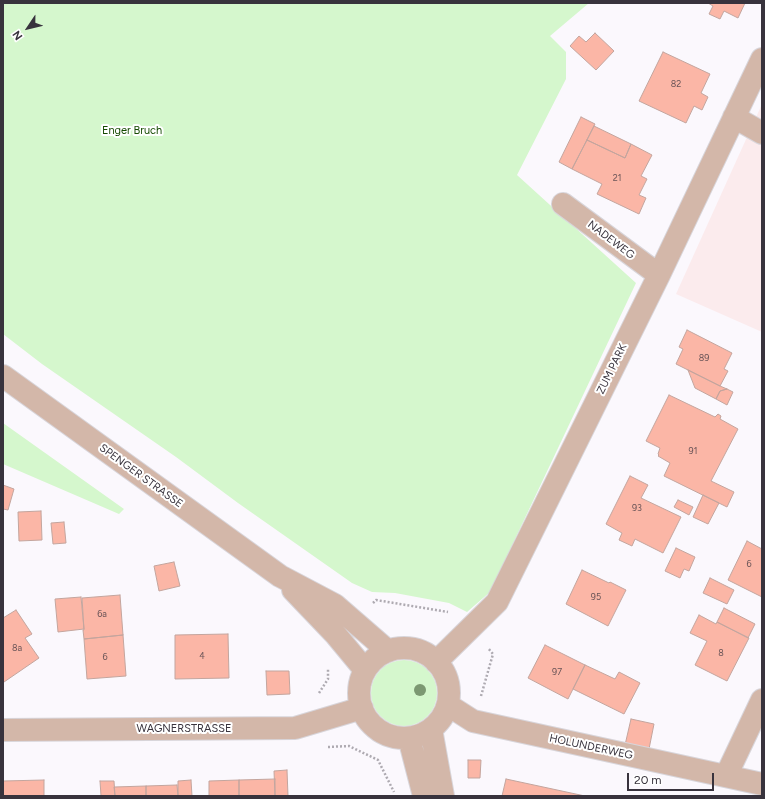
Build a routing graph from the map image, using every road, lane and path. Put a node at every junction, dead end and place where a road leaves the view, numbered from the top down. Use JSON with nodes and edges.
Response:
{"nodes":[{"id":1,"x":762,"y":59,"type":"edge"},
{"id":2,"x":734,"y":117,"type":"junction"},
{"id":3,"x":762,"y":133,"type":"edge"},
{"id":4,"x":563,"y":204,"type":"dead end"},
{"id":5,"x":659,"y":275,"type":"junction"},
{"id":6,"x":3,"y":376,"type":"edge"},
{"id":7,"x":280,"y":576,"type":"junction"},
{"id":8,"x":353,"y":620,"type":"junction"},
{"id":9,"x":472,"y":627,"type":"junction"},
{"id":10,"x":388,"y":651,"type":"junction"},
{"id":11,"x":436,"y":662,"type":"junction"},
{"id":12,"x":365,"y":670,"type":"junction"},
{"id":13,"x":762,"y":700,"type":"edge"},
{"id":14,"x":448,"y":705,"type":"junction"},
{"id":15,"x":362,"y":708,"type":"junction"},
{"id":16,"x":431,"y":729,"type":"junction"},
{"id":17,"x":3,"y":730,"type":"edge"},
{"id":18,"x":409,"y":738,"type":"junction"},
{"id":19,"x":726,"y":776,"type":"junction"},
{"id":20,"x":762,"y":784,"type":"edge"},
{"id":21,"x":424,"y":796,"type":"edge"},
{"id":22,"x":443,"y":796,"type":"edge"}],
"edges":[{"from":1,"to":2,"type":"street","name":"ZUM PARK"},
{"from":2,"to":3,"type":"street"},
{"from":2,"to":5,"type":"street","name":"ZUM PARK"},
{"from":4,"to":5,"type":"street","name":"NADEWEG"},
{"from":5,"to":9,"type":"street","name":"ZUM PARK"},
{"from":6,"to":7,"type":"street","name":"SPENGER STRASSE"},
{"from":7,"to":8,"type":"street","name":"SPENGER STRASSE"},
{"from":7,"to":12,"type":"street","name":"SPENGER STRASSE"},
{"from":8,"to":9,"type":"path"},
{"from":8,"to":10,"type":"street","name":"SPENGER STRASSE"},
{"from":9,"to":11,"type":"street","name":"ZUM PARK"},
{"from":10,"to":11,"type":"street"},
{"from":10,"to":12,"type":"street"},
{"from":11,"to":14,"type":"street"},
{"from":12,"to":15,"type":"street"},
{"from":13,"to":19,"type":"street"},
{"from":14,"to":16,"type":"street"},
{"from":14,"to":19,"type":"street","name":"HOLUNDERWEG"},
{"from":15,"to":17,"type":"street","name":"WAGNERSTRASSE"},
{"from":15,"to":18,"type":"street"},
{"from":16,"to":18,"type":"street"},
{"from":16,"to":22,"type":"street"},
{"from":18,"to":21,"type":"street"},
{"from":19,"to":20,"type":"street","name":"HOLUNDERWEG"}]}
